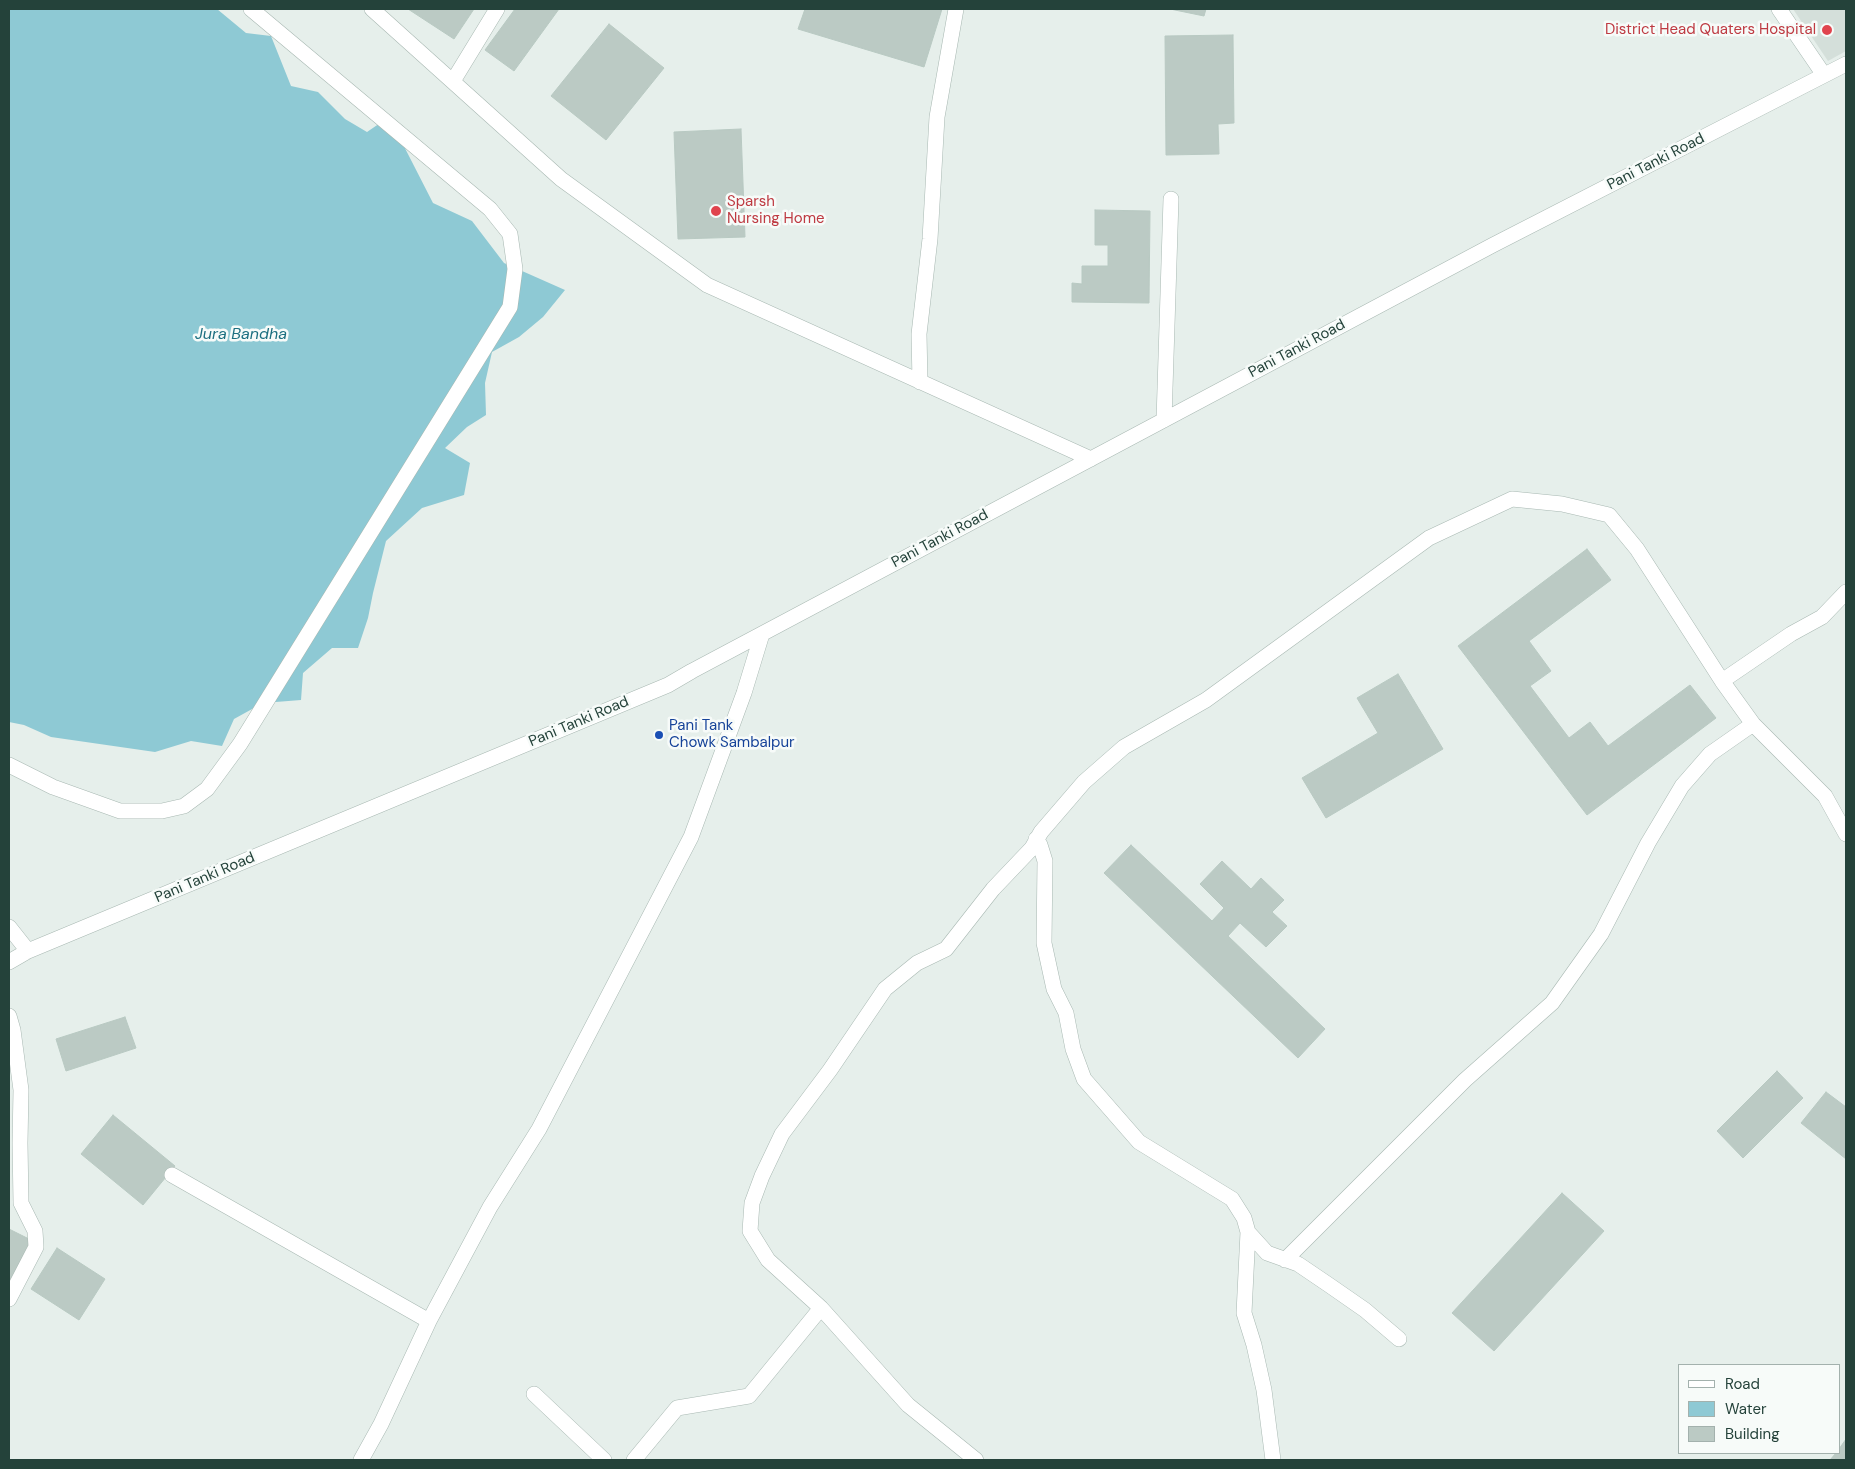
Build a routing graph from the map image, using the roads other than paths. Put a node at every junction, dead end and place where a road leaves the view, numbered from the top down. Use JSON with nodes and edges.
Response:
{"nodes":[{"id":1,"x":251,"y":9,"type":"edge"},
{"id":2,"x":372,"y":9,"type":"edge"},
{"id":3,"x":497,"y":9,"type":"edge"},
{"id":4,"x":956,"y":9,"type":"edge"},
{"id":5,"x":1778,"y":9,"type":"edge"},
{"id":6,"x":1846,"y":64,"type":"edge"},
{"id":7,"x":1824,"y":76,"type":"junction"},
{"id":8,"x":453,"y":81,"type":"junction"},
{"id":9,"x":1171,"y":199,"type":"dead end"},
{"id":10,"x":920,"y":382,"type":"junction"},
{"id":11,"x":1164,"y":420,"type":"junction"},
{"id":12,"x":1091,"y":459,"type":"junction"},
{"id":13,"x":1846,"y":592,"type":"edge"},
{"id":14,"x":762,"y":634,"type":"junction"},
{"id":15,"x":1722,"y":681,"type":"junction"},
{"id":16,"x":1753,"y":724,"type":"junction"},
{"id":17,"x":9,"y":764,"type":"edge"},
{"id":18,"x":1846,"y":834,"type":"edge"},
{"id":19,"x":1036,"y":839,"type":"junction"},
{"id":20,"x":9,"y":927,"type":"edge"},
{"id":21,"x":28,"y":951,"type":"junction"},
{"id":22,"x":9,"y":962,"type":"edge"},
{"id":23,"x":9,"y":1016,"type":"edge"},
{"id":24,"x":172,"y":1175,"type":"dead end"},
{"id":25,"x":1248,"y":1232,"type":"junction"},
{"id":26,"x":1285,"y":1260,"type":"junction"},
{"id":27,"x":9,"y":1299,"type":"edge"},
{"id":28,"x":821,"y":1308,"type":"junction"},
{"id":29,"x":429,"y":1322,"type":"junction"},
{"id":30,"x":1399,"y":1339,"type":"dead end"},
{"id":31,"x":534,"y":1394,"type":"dead end"},
{"id":32,"x":361,"y":1460,"type":"edge"},
{"id":33,"x":604,"y":1460,"type":"edge"},
{"id":34,"x":634,"y":1460,"type":"edge"},
{"id":35,"x":976,"y":1460,"type":"edge"},
{"id":36,"x":1274,"y":1460,"type":"edge"}],
"edges":[{"from":1,"to":17,"type":"street"},
{"from":2,"to":8,"type":"street"},
{"from":3,"to":8,"type":"street"},
{"from":4,"to":10,"type":"street"},
{"from":5,"to":7,"type":"street"},
{"from":6,"to":7,"type":"street","name":"Pani Tanki Road"},
{"from":7,"to":11,"type":"street","name":"Pani Tanki Road"},
{"from":8,"to":10,"type":"street"},
{"from":9,"to":11,"type":"street"},
{"from":10,"to":12,"type":"street"},
{"from":11,"to":12,"type":"street","name":"Pani Tanki Road"},
{"from":12,"to":14,"type":"street","name":"Pani Tanki Road"},
{"from":13,"to":15,"type":"street"},
{"from":14,"to":21,"type":"street","name":"Pani Tanki Road"},
{"from":14,"to":29,"type":"street"},
{"from":15,"to":16,"type":"street"},
{"from":15,"to":19,"type":"street"},
{"from":16,"to":18,"type":"street"},
{"from":16,"to":26,"type":"street"},
{"from":19,"to":25,"type":"street"},
{"from":19,"to":28,"type":"street"},
{"from":20,"to":21,"type":"street"},
{"from":21,"to":22,"type":"street","name":"Pani Tanki Road"},
{"from":23,"to":27,"type":"street"},
{"from":24,"to":29,"type":"street"},
{"from":25,"to":26,"type":"street"},
{"from":25,"to":36,"type":"street"},
{"from":26,"to":30,"type":"street"},
{"from":28,"to":34,"type":"street"},
{"from":28,"to":35,"type":"street"},
{"from":29,"to":32,"type":"street"},
{"from":31,"to":33,"type":"street"}]}
